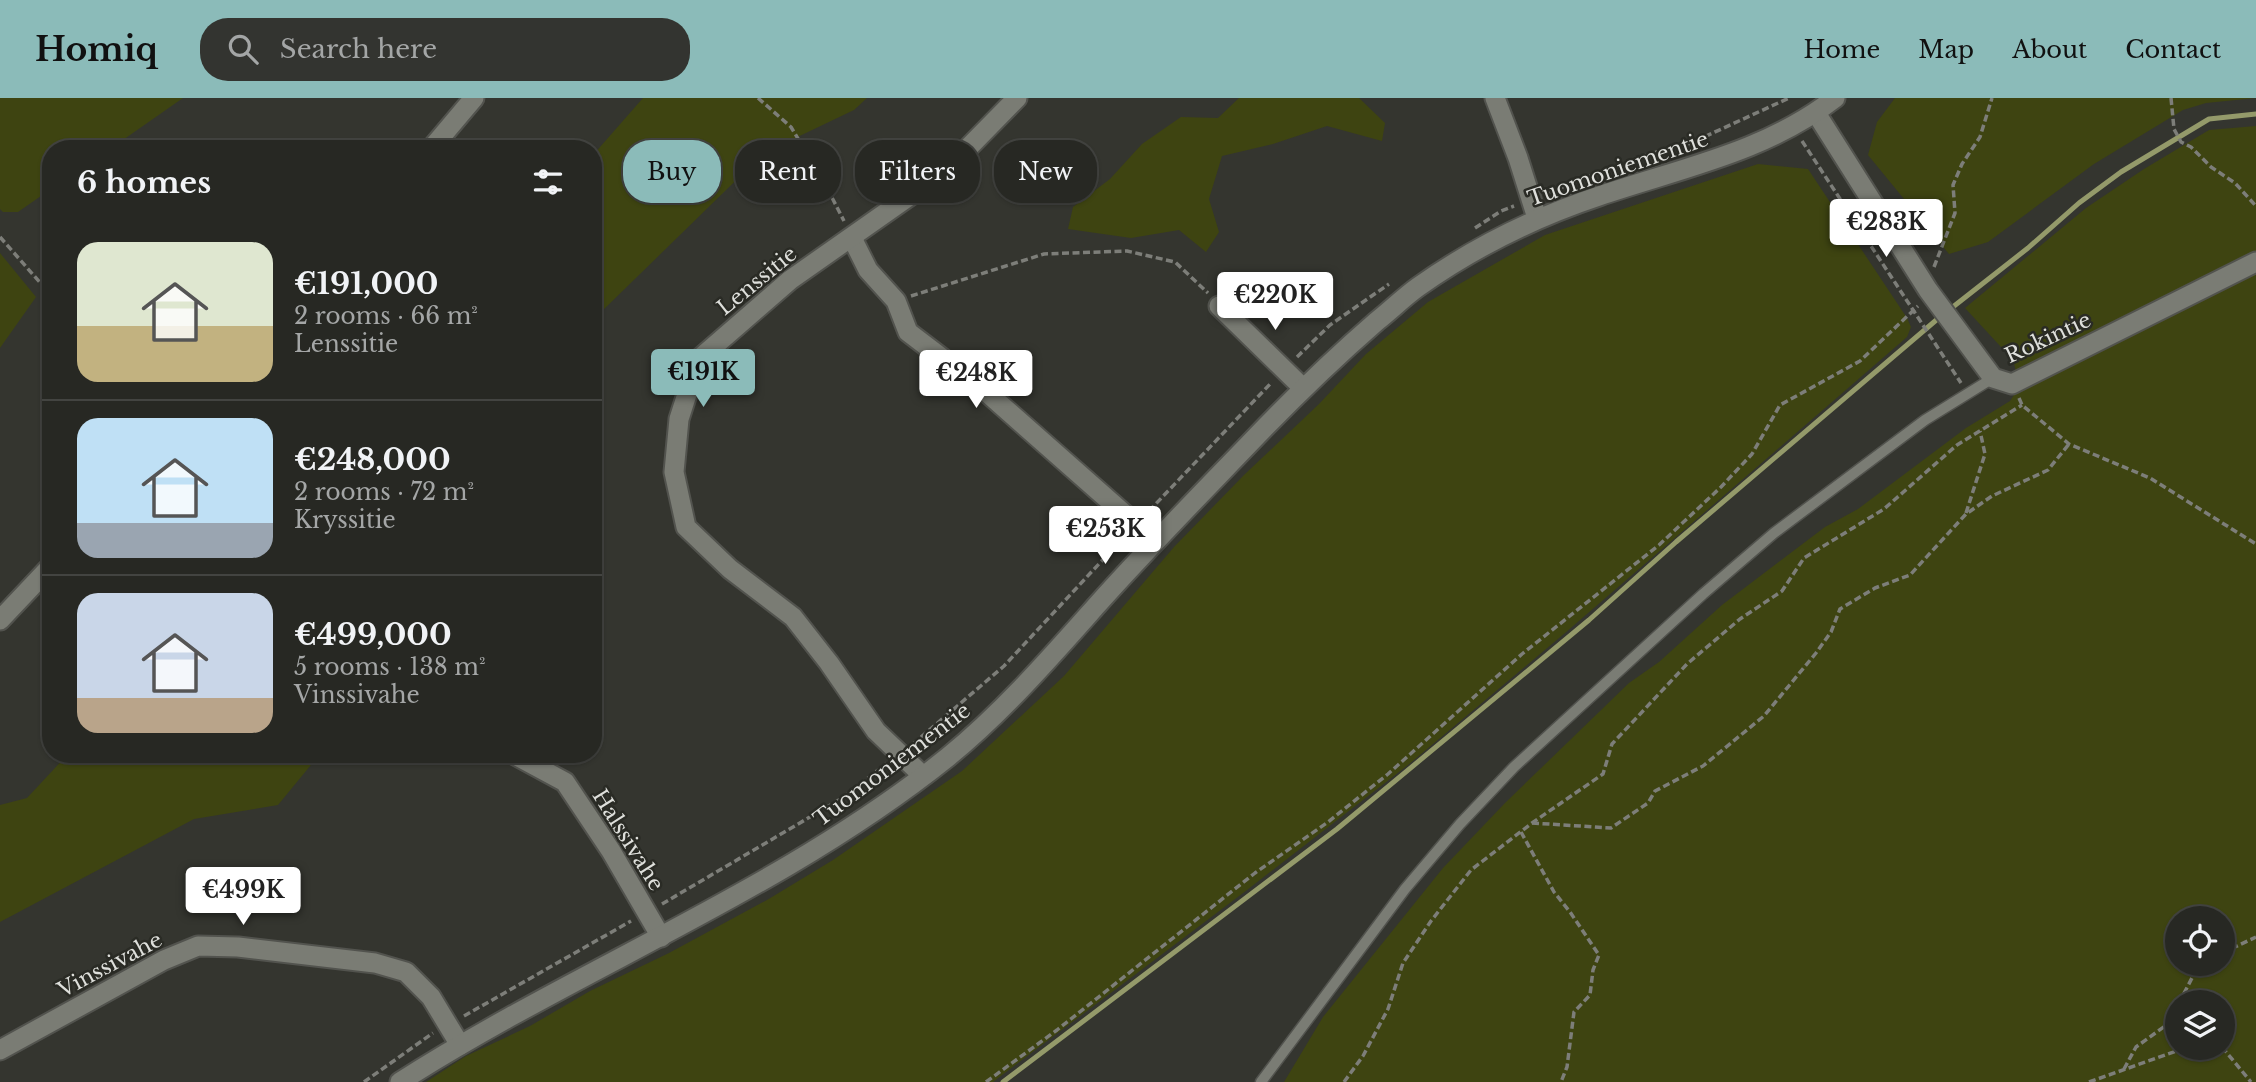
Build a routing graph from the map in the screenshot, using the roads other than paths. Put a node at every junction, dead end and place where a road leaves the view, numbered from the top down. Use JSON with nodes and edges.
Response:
{"nodes":[{"id":1,"x":474,"y":98,"type":"edge"},
{"id":2,"x":1017,"y":98,"type":"edge"},
{"id":3,"x":1495,"y":98,"type":"edge"},
{"id":4,"x":1835,"y":98,"type":"edge"},
{"id":5,"x":1816,"y":113,"type":"junction"},
{"id":6,"x":439,"y":140,"type":"edge"},
{"id":7,"x":1534,"y":209,"type":"junction"},
{"id":8,"x":852,"y":238,"type":"junction"},
{"id":9,"x":2256,"y":262,"type":"edge"},
{"id":10,"x":1219,"y":306,"type":"road end"},
{"id":11,"x":1993,"y":378,"type":"junction"},
{"id":12,"x":1303,"y":388,"type":"junction"},
{"id":13,"x":1155,"y":541,"type":"junction"},
{"id":14,"x":42,"y":576,"type":"edge"},
{"id":15,"x":0,"y":620,"type":"edge"},
{"id":16,"x":530,"y":763,"type":"edge"},
{"id":17,"x":922,"y":775,"type":"junction"},
{"id":18,"x":661,"y":937,"type":"junction"},
{"id":19,"x":460,"y":1045,"type":"junction"},
{"id":20,"x":0,"y":1051,"type":"edge"},
{"id":21,"x":400,"y":1082,"type":"edge"},
{"id":22,"x":1261,"y":1082,"type":"edge"}],
"edges":[{"from":1,"to":6,"type":"street"},
{"from":2,"to":8,"type":"street","name":"Lenssitie"},
{"from":3,"to":7,"type":"street"},
{"from":4,"to":5,"type":"street","name":"Tuomoniementie"},
{"from":5,"to":7,"type":"street","name":"Tuomoniementie"},
{"from":5,"to":11,"type":"street","name":"Rokintie"},
{"from":7,"to":12,"type":"street","name":"Tuomoniementie"},
{"from":8,"to":13,"type":"street"},
{"from":8,"to":17,"type":"street","name":"Lenssitie"},
{"from":9,"to":11,"type":"street","name":"Rokintie"},
{"from":10,"to":12,"type":"street"},
{"from":11,"to":22,"type":"lane"},
{"from":12,"to":13,"type":"street","name":"Tuomoniementie"},
{"from":13,"to":17,"type":"street","name":"Tuomoniementie"},
{"from":14,"to":15,"type":"street"},
{"from":16,"to":18,"type":"street","name":"Halssivahe"},
{"from":17,"to":18,"type":"street","name":"Tuomoniementie"},
{"from":18,"to":19,"type":"street","name":"Tuomoniementie"},
{"from":19,"to":20,"type":"street","name":"Vinssivahe"},
{"from":19,"to":21,"type":"street","name":"Tuomoniementie"}]}
